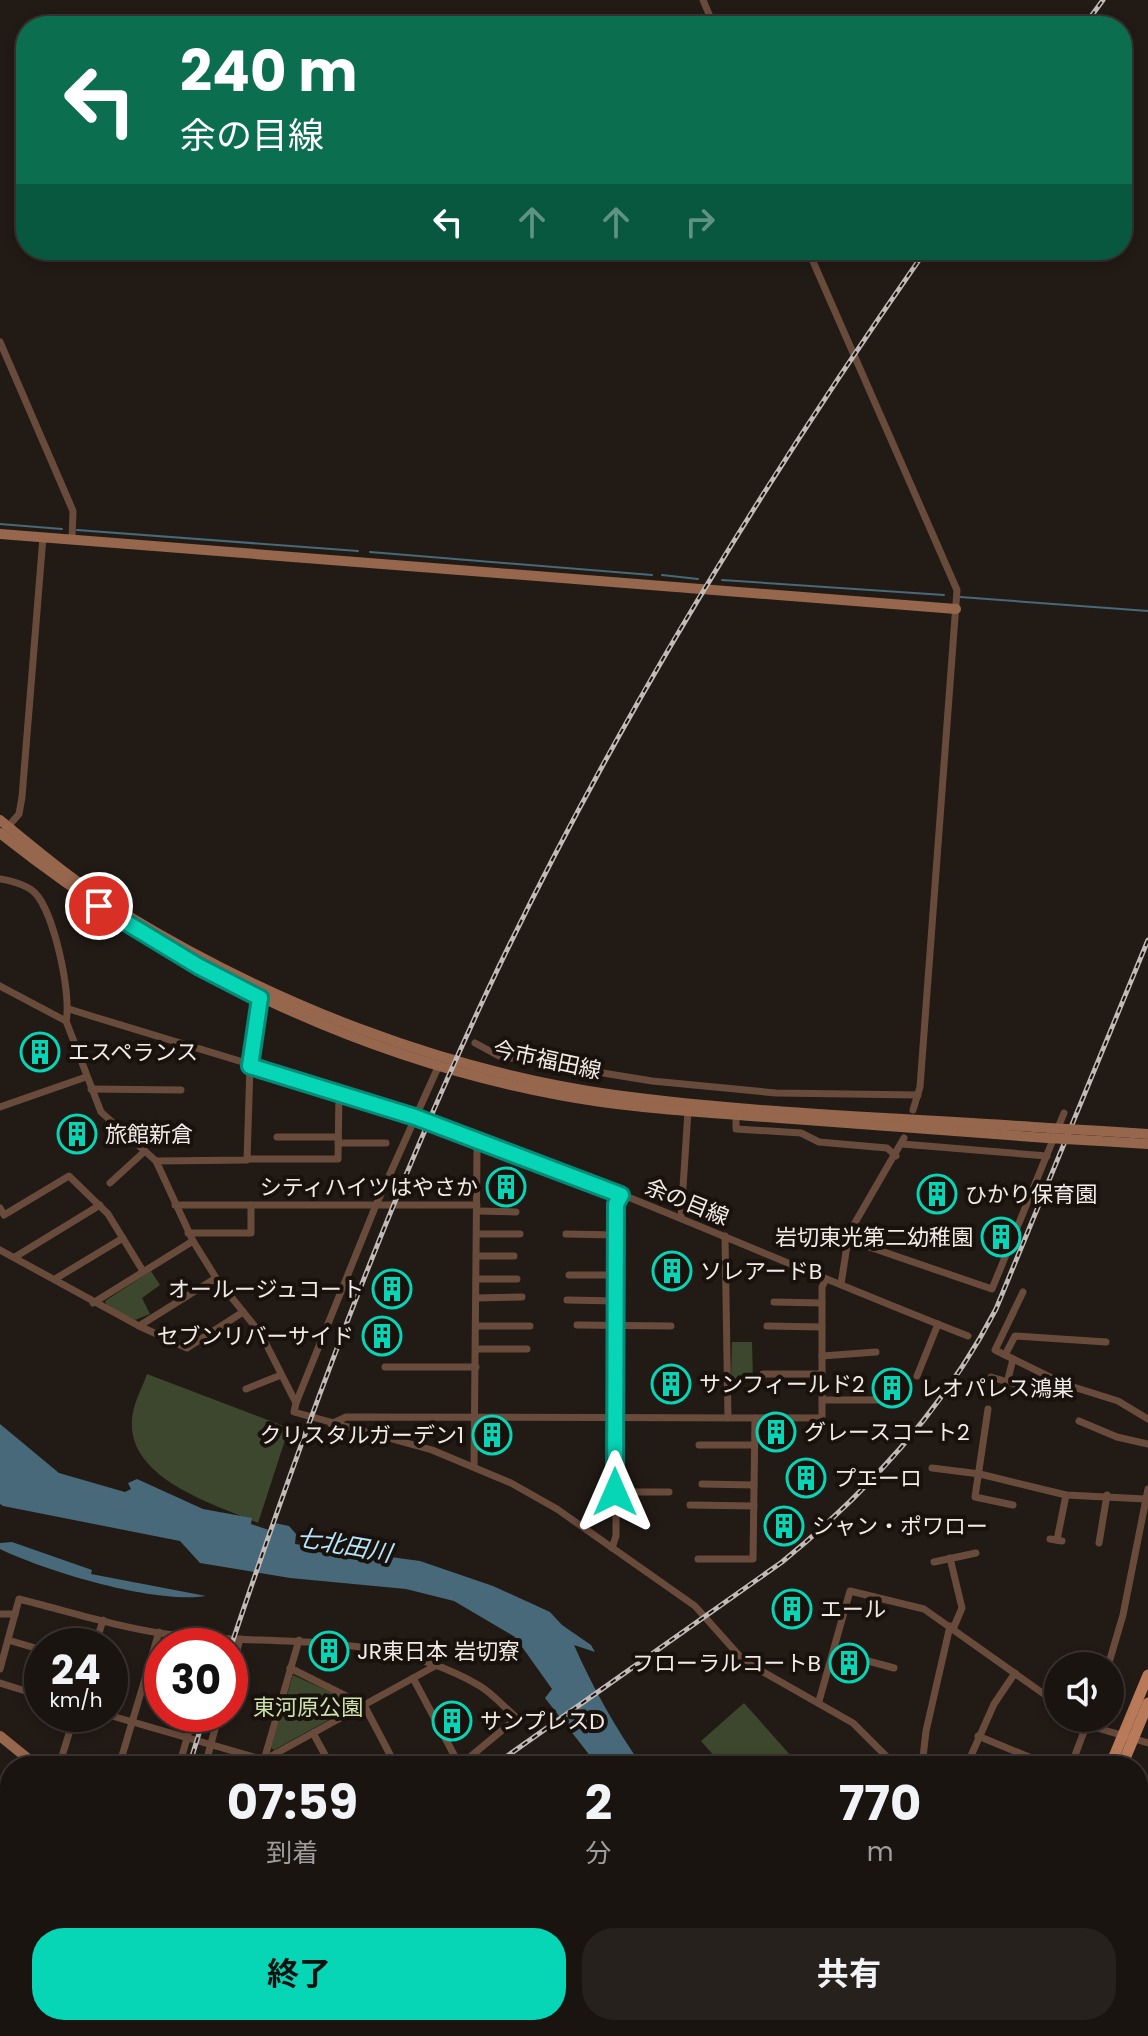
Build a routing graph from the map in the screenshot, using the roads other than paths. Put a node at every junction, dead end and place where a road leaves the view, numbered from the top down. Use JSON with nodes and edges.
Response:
{"nodes":[{"id":1,"x":812,"y":260,"type":"edge"},
{"id":2,"x":0,"y":342,"type":"edge"},
{"id":3,"x":0,"y":534,"type":"edge"},
{"id":4,"x":43,"y":537,"type":"junction"},
{"id":5,"x":72,"y":539,"type":"junction"},
{"id":6,"x":956,"y":609,"type":"junction"},
{"id":7,"x":2,"y":830,"type":"edge"},
{"id":8,"x":0,"y":879,"type":"edge"},
{"id":9,"x":0,"y":986,"type":"edge"},
{"id":10,"x":260,"y":998,"type":"junction"},
{"id":11,"x":67,"y":1015,"type":"junction"},
{"id":12,"x":475,"y":1043,"type":"dead end"},
{"id":13,"x":439,"y":1065,"type":"junction"},
{"id":14,"x":250,"y":1066,"type":"junction"},
{"id":15,"x":86,"y":1077,"type":"junction"},
{"id":16,"x":91,"y":1089,"type":"junction"},
{"id":17,"x":181,"y":1090,"type":"dead end"},
{"id":18,"x":339,"y":1093,"type":"junction"},
{"id":19,"x":918,"y":1095,"type":"junction"},
{"id":20,"x":0,"y":1107,"type":"edge"},
{"id":21,"x":913,"y":1110,"type":"dead end"},
{"id":22,"x":688,"y":1111,"type":"junction"},
{"id":23,"x":1064,"y":1113,"type":"dead end"},
{"id":24,"x":736,"y":1114,"type":"junction"},
{"id":25,"x":415,"y":1117,"type":"junction"},
{"id":26,"x":1048,"y":1133,"type":"junction"},
{"id":27,"x":1148,"y":1134,"type":"edge"},
{"id":28,"x":1101,"y":1136,"type":"junction"},
{"id":29,"x":277,"y":1137,"type":"dead end"},
{"id":30,"x":338,"y":1140,"type":"junction"},
{"id":31,"x":386,"y":1143,"type":"dead end"},
{"id":32,"x":1148,"y":1144,"type":"edge"},
{"id":33,"x":479,"y":1145,"type":"junction"},
{"id":34,"x":145,"y":1151,"type":"junction"},
{"id":35,"x":896,"y":1156,"type":"junction"},
{"id":36,"x":1047,"y":1156,"type":"junction"},
{"id":37,"x":247,"y":1159,"type":"junction"},
{"id":38,"x":156,"y":1161,"type":"junction"},
{"id":39,"x":110,"y":1183,"type":"dead end"},
{"id":40,"x":619,"y":1199,"type":"junction"},
{"id":41,"x":100,"y":1205,"type":"junction"},
{"id":42,"x":175,"y":1205,"type":"junction"},
{"id":43,"x":251,"y":1205,"type":"junction"},
{"id":44,"x":376,"y":1205,"type":"junction"},
{"id":45,"x":0,"y":1208,"type":"edge"},
{"id":46,"x":477,"y":1208,"type":"junction"},
{"id":47,"x":516,"y":1212,"type":"dead end"},
{"id":48,"x":681,"y":1218,"type":"junction"},
{"id":49,"x":477,"y":1234,"type":"junction"},
{"id":50,"x":520,"y":1234,"type":"dead end"},
{"id":51,"x":566,"y":1234,"type":"dead end"},
{"id":52,"x":616,"y":1235,"type":"junction"},
{"id":53,"x":190,"y":1237,"type":"junction"},
{"id":54,"x":123,"y":1238,"type":"junction"},
{"id":55,"x":846,"y":1239,"type":"junction"},
{"id":56,"x":725,"y":1241,"type":"junction"},
{"id":57,"x":0,"y":1250,"type":"edge"},
{"id":58,"x":477,"y":1256,"type":"junction"},
{"id":59,"x":514,"y":1256,"type":"dead end"},
{"id":60,"x":15,"y":1257,"type":"junction"},
{"id":61,"x":143,"y":1271,"type":"junction"},
{"id":62,"x":569,"y":1275,"type":"dead end"},
{"id":63,"x":616,"y":1275,"type":"junction"},
{"id":64,"x":216,"y":1278,"type":"junction"},
{"id":65,"x":55,"y":1279,"type":"junction"},
{"id":66,"x":476,"y":1279,"type":"junction"},
{"id":67,"x":517,"y":1279,"type":"dead end"},
{"id":68,"x":825,"y":1282,"type":"junction"},
{"id":69,"x":841,"y":1284,"type":"junction"},
{"id":70,"x":1023,"y":1292,"type":"dead end"},
{"id":71,"x":522,"y":1297,"type":"dead end"},
{"id":72,"x":476,"y":1298,"type":"junction"},
{"id":73,"x":567,"y":1300,"type":"dead end"},
{"id":74,"x":615,"y":1301,"type":"junction"},
{"id":75,"x":774,"y":1302,"type":"dead end"},
{"id":76,"x":93,"y":1303,"type":"junction"},
{"id":77,"x":822,"y":1303,"type":"junction"},
{"id":78,"x":243,"y":1312,"type":"junction"},
{"id":79,"x":938,"y":1324,"type":"junction"},
{"id":80,"x":577,"y":1325,"type":"dead end"},
{"id":81,"x":615,"y":1325,"type":"junction"},
{"id":82,"x":139,"y":1326,"type":"junction"},
{"id":83,"x":476,"y":1326,"type":"junction"},
{"id":84,"x":530,"y":1326,"type":"dead end"},
{"id":85,"x":671,"y":1326,"type":"dead end"},
{"id":86,"x":767,"y":1326,"type":"dead end"},
{"id":87,"x":822,"y":1327,"type":"junction"},
{"id":88,"x":968,"y":1336,"type":"dead end"},
{"id":89,"x":1106,"y":1342,"type":"dead end"},
{"id":90,"x":476,"y":1349,"type":"junction"},
{"id":91,"x":527,"y":1349,"type":"dead end"},
{"id":92,"x":876,"y":1352,"type":"dead end"},
{"id":93,"x":822,"y":1356,"type":"junction"},
{"id":94,"x":1009,"y":1357,"type":"junction"},
{"id":95,"x":385,"y":1367,"type":"dead end"},
{"id":96,"x":476,"y":1367,"type":"junction"},
{"id":97,"x":763,"y":1374,"type":"dead end"},
{"id":98,"x":822,"y":1374,"type":"junction"},
{"id":99,"x":281,"y":1375,"type":"junction"},
{"id":100,"x":917,"y":1376,"type":"dead end"},
{"id":101,"x":991,"y":1377,"type":"dead end"},
{"id":102,"x":1007,"y":1383,"type":"junction"},
{"id":103,"x":1021,"y":1386,"type":"dead end"},
{"id":104,"x":246,"y":1389,"type":"dead end"},
{"id":105,"x":822,"y":1400,"type":"junction"},
{"id":106,"x":890,"y":1400,"type":"dead end"},
{"id":107,"x":296,"y":1403,"type":"junction"},
{"id":108,"x":988,"y":1409,"type":"dead end"},
{"id":109,"x":476,"y":1416,"type":"junction"},
{"id":110,"x":728,"y":1418,"type":"junction"},
{"id":111,"x":755,"y":1418,"type":"junction"},
{"id":112,"x":615,"y":1419,"type":"junction"},
{"id":113,"x":1148,"y":1419,"type":"edge"},
{"id":114,"x":1079,"y":1421,"type":"dead end"},
{"id":115,"x":331,"y":1424,"type":"junction"},
{"id":116,"x":1148,"y":1444,"type":"edge"},
{"id":117,"x":699,"y":1445,"type":"dead end"},
{"id":118,"x":754,"y":1445,"type":"junction"},
{"id":119,"x":474,"y":1467,"type":"junction"},
{"id":120,"x":932,"y":1468,"type":"dead end"},
{"id":121,"x":980,"y":1474,"type":"junction"},
{"id":122,"x":702,"y":1484,"type":"dead end"},
{"id":123,"x":754,"y":1485,"type":"junction"},
{"id":124,"x":1148,"y":1489,"type":"edge"},
{"id":125,"x":615,"y":1492,"type":"junction"},
{"id":126,"x":669,"y":1492,"type":"dead end"},
{"id":127,"x":1066,"y":1495,"type":"junction"},
{"id":128,"x":1107,"y":1495,"type":"junction"},
{"id":129,"x":1145,"y":1499,"type":"junction"},
{"id":130,"x":690,"y":1505,"type":"dead end"},
{"id":131,"x":1013,"y":1505,"type":"dead end"},
{"id":132,"x":754,"y":1506,"type":"junction"},
{"id":133,"x":1057,"y":1540,"type":"dead end"},
{"id":134,"x":1099,"y":1543,"type":"dead end"},
{"id":135,"x":612,"y":1548,"type":"junction"},
{"id":136,"x":976,"y":1553,"type":"dead end"},
{"id":137,"x":950,"y":1558,"type":"junction"},
{"id":138,"x":698,"y":1559,"type":"dead end"},
{"id":139,"x":934,"y":1562,"type":"dead end"},
{"id":140,"x":0,"y":1614,"type":"edge"},
{"id":141,"x":15,"y":1614,"type":"junction"},
{"id":142,"x":103,"y":1620,"type":"junction"},
{"id":143,"x":101,"y":1628,"type":"edge"},
{"id":144,"x":951,"y":1628,"type":"junction"},
{"id":145,"x":144,"y":1629,"type":"edge"},
{"id":146,"x":248,"y":1639,"type":"edge"},
{"id":147,"x":8,"y":1640,"type":"junction"},
{"id":148,"x":299,"y":1640,"type":"junction"},
{"id":149,"x":24,"y":1645,"type":"edge"},
{"id":150,"x":835,"y":1652,"type":"junction"},
{"id":151,"x":1112,"y":1652,"type":"edge"},
{"id":152,"x":2,"y":1654,"type":"edge"},
{"id":153,"x":435,"y":1666,"type":"junction"},
{"id":154,"x":290,"y":1668,"type":"junction"},
{"id":155,"x":894,"y":1668,"type":"dead end"},
{"id":156,"x":0,"y":1669,"type":"edge"},
{"id":157,"x":1015,"y":1673,"type":"junction"},
{"id":158,"x":1148,"y":1675,"type":"edge"},
{"id":159,"x":413,"y":1678,"type":"junction"},
{"id":160,"x":144,"y":1682,"type":"edge"},
{"id":161,"x":0,"y":1683,"type":"edge"},
{"id":162,"x":24,"y":1690,"type":"edge"},
{"id":163,"x":1044,"y":1694,"type":"edge"},
{"id":164,"x":819,"y":1701,"type":"junction"},
{"id":165,"x":1148,"y":1703,"type":"edge"},
{"id":166,"x":364,"y":1705,"type":"junction"},
{"id":167,"x":128,"y":1721,"type":"edge"},
{"id":168,"x":132,"y":1722,"type":"junction"},
{"id":169,"x":69,"y":1732,"type":"edge"},
{"id":170,"x":189,"y":1732,"type":"edge"},
{"id":171,"x":214,"y":1732,"type":"edge"},
{"id":172,"x":1084,"y":1732,"type":"edge"},
{"id":173,"x":1113,"y":1732,"type":"edge"},
{"id":174,"x":313,"y":1733,"type":"junction"},
{"id":175,"x":0,"y":1736,"type":"edge"},
{"id":176,"x":978,"y":1736,"type":"junction"},
{"id":177,"x":187,"y":1738,"type":"junction"},
{"id":178,"x":1128,"y":1738,"type":"junction"},
{"id":179,"x":1148,"y":1743,"type":"edge"},
{"id":180,"x":211,"y":1744,"type":"junction"},
{"id":181,"x":25,"y":1756,"type":"edge"},
{"id":182,"x":62,"y":1756,"type":"edge"},
{"id":183,"x":122,"y":1756,"type":"edge"},
{"id":184,"x":182,"y":1756,"type":"edge"},
{"id":185,"x":208,"y":1756,"type":"edge"},
{"id":186,"x":246,"y":1756,"type":"edge"},
{"id":187,"x":268,"y":1756,"type":"edge"},
{"id":188,"x":277,"y":1756,"type":"edge"},
{"id":189,"x":326,"y":1756,"type":"edge"},
{"id":190,"x":391,"y":1756,"type":"edge"},
{"id":191,"x":455,"y":1756,"type":"edge"},
{"id":192,"x":472,"y":1756,"type":"edge"},
{"id":193,"x":887,"y":1756,"type":"edge"},
{"id":194,"x":923,"y":1756,"type":"edge"},
{"id":195,"x":971,"y":1756,"type":"edge"},
{"id":196,"x":1027,"y":1756,"type":"edge"},
{"id":197,"x":1075,"y":1756,"type":"edge"},
{"id":198,"x":1116,"y":1756,"type":"edge"},
{"id":199,"x":1124,"y":1756,"type":"edge"}],
"edges":[{"from":1,"to":6,"type":"street"},
{"from":2,"to":5,"type":"street"},
{"from":3,"to":4,"type":"main road"},
{"from":4,"to":5,"type":"main road"},
{"from":4,"to":7,"type":"street"},
{"from":5,"to":6,"type":"main road"},
{"from":6,"to":19,"type":"street"},
{"from":7,"to":10,"type":"main road","name":"今市福田線"},
{"from":7,"to":26,"type":"main road","name":"今市福田線"},
{"from":8,"to":11,"type":"street"},
{"from":9,"to":11,"type":"street","name":"余の目線"},
{"from":10,"to":13,"type":"main road","name":"今市福田線"},
{"from":10,"to":14,"type":"street"},
{"from":11,"to":14,"type":"street","name":"余の目線"},
{"from":11,"to":15,"type":"street"},
{"from":12,"to":19,"type":"street"},
{"from":13,"to":22,"type":"main road","name":"今市福田線"},
{"from":13,"to":25,"type":"street"},
{"from":14,"to":18,"type":"street","name":"余の目線"},
{"from":14,"to":37,"type":"street"},
{"from":15,"to":16,"type":"street"},
{"from":15,"to":20,"type":"street"},
{"from":16,"to":17,"type":"street"},
{"from":16,"to":34,"type":"street"},
{"from":18,"to":25,"type":"street","name":"余の目線"},
{"from":18,"to":30,"type":"street"},
{"from":19,"to":21,"type":"street"},
{"from":22,"to":24,"type":"main road","name":"今市福田線"},
{"from":22,"to":48,"type":"street"},
{"from":23,"to":36,"type":"street"},
{"from":24,"to":26,"type":"main road","name":"今市福田線"},
{"from":24,"to":35,"type":"street"},
{"from":25,"to":33,"type":"street","name":"余の目線"},
{"from":25,"to":44,"type":"street"},
{"from":26,"to":28,"type":"main road","name":"今市福田線","bridge":true},
{"from":27,"to":28,"type":"main road","name":"今市福田線"},
{"from":28,"to":32,"type":"main road","name":"今市福田線"},
{"from":29,"to":30,"type":"street"},
{"from":30,"to":31,"type":"street"},
{"from":30,"to":37,"type":"street"},
{"from":33,"to":40,"type":"street","name":"余の目線"},
{"from":33,"to":46,"type":"street"},
{"from":34,"to":38,"type":"street"},
{"from":34,"to":39,"type":"street"},
{"from":35,"to":36,"type":"street"},
{"from":35,"to":55,"type":"street"},
{"from":36,"to":55,"type":"street"},
{"from":37,"to":38,"type":"street"},
{"from":38,"to":42,"type":"street"},
{"from":40,"to":48,"type":"street","name":"余の目線"},
{"from":40,"to":52,"type":"street"},
{"from":41,"to":45,"type":"street"},
{"from":41,"to":54,"type":"street"},
{"from":41,"to":60,"type":"street"},
{"from":42,"to":43,"type":"street"},
{"from":42,"to":53,"type":"street"},
{"from":43,"to":44,"type":"street"},
{"from":43,"to":53,"type":"street"},
{"from":44,"to":46,"type":"street"},
{"from":44,"to":107,"type":"street"},
{"from":46,"to":47,"type":"street"},
{"from":46,"to":49,"type":"street"},
{"from":48,"to":56,"type":"street","name":"余の目線"},
{"from":49,"to":50,"type":"street"},
{"from":49,"to":58,"type":"street"},
{"from":51,"to":52,"type":"street"},
{"from":52,"to":63,"type":"street"},
{"from":53,"to":61,"type":"street"},
{"from":53,"to":64,"type":"street"},
{"from":54,"to":61,"type":"street"},
{"from":54,"to":65,"type":"street"},
{"from":55,"to":69,"type":"street"},
{"from":56,"to":68,"type":"street","name":"余の目線"},
{"from":56,"to":110,"type":"street"},
{"from":57,"to":60,"type":"street"},
{"from":58,"to":59,"type":"street"},
{"from":58,"to":66,"type":"street"},
{"from":60,"to":65,"type":"street"},
{"from":61,"to":76,"type":"street"},
{"from":62,"to":63,"type":"street"},
{"from":63,"to":74,"type":"street"},
{"from":64,"to":78,"type":"street"},
{"from":64,"to":82,"type":"street"},
{"from":65,"to":76,"type":"street"},
{"from":66,"to":67,"type":"street"},
{"from":66,"to":72,"type":"street"},
{"from":68,"to":69,"type":"street","name":"余の目線"},
{"from":68,"to":77,"type":"street"},
{"from":69,"to":79,"type":"street","name":"余の目線"},
{"from":70,"to":94,"type":"street"},
{"from":71,"to":72,"type":"street"},
{"from":72,"to":83,"type":"street"},
{"from":73,"to":74,"type":"street"},
{"from":74,"to":81,"type":"street"},
{"from":75,"to":77,"type":"street"},
{"from":76,"to":82,"type":"street"},
{"from":77,"to":87,"type":"street"},
{"from":78,"to":82,"type":"street"},
{"from":78,"to":99,"type":"street"},
{"from":79,"to":88,"type":"street","name":"余の目線"},
{"from":79,"to":100,"type":"street"},
{"from":80,"to":81,"type":"street"},
{"from":81,"to":85,"type":"street"},
{"from":81,"to":112,"type":"street"},
{"from":83,"to":84,"type":"street"},
{"from":83,"to":90,"type":"street"},
{"from":86,"to":87,"type":"street"},
{"from":87,"to":93,"type":"street"},
{"from":89,"to":94,"type":"street"},
{"from":90,"to":91,"type":"street"},
{"from":90,"to":96,"type":"street"},
{"from":92,"to":93,"type":"street"},
{"from":93,"to":98,"type":"street"},
{"from":94,"to":102,"type":"street"},
{"from":94,"to":113,"type":"street"},
{"from":95,"to":96,"type":"street"},
{"from":96,"to":109,"type":"street"},
{"from":97,"to":98,"type":"street"},
{"from":98,"to":105,"type":"street"},
{"from":99,"to":104,"type":"street"},
{"from":99,"to":107,"type":"street"},
{"from":101,"to":102,"type":"street"},
{"from":102,"to":103,"type":"street"},
{"from":105,"to":106,"type":"street"},
{"from":105,"to":111,"type":"street"},
{"from":107,"to":115,"type":"street"},
{"from":108,"to":121,"type":"street"},
{"from":109,"to":112,"type":"street"},
{"from":109,"to":115,"type":"street"},
{"from":109,"to":119,"type":"street"},
{"from":110,"to":111,"type":"street"},
{"from":110,"to":112,"type":"street"},
{"from":111,"to":118,"type":"street"},
{"from":112,"to":125,"type":"street"},
{"from":114,"to":116,"type":"street"},
{"from":115,"to":119,"type":"street"},
{"from":117,"to":118,"type":"street"},
{"from":118,"to":123,"type":"street"},
{"from":119,"to":135,"type":"street"},
{"from":120,"to":121,"type":"street"},
{"from":121,"to":127,"type":"street"},
{"from":121,"to":131,"type":"street"},
{"from":122,"to":123,"type":"street"},
{"from":123,"to":132,"type":"street"},
{"from":124,"to":129,"type":"street"},
{"from":125,"to":126,"type":"street"},
{"from":125,"to":135,"type":"street"},
{"from":127,"to":128,"type":"street"},
{"from":127,"to":133,"type":"street"},
{"from":128,"to":129,"type":"street"},
{"from":128,"to":134,"type":"street"},
{"from":129,"to":151,"type":"street"},
{"from":130,"to":132,"type":"street"},
{"from":132,"to":138,"type":"street"},
{"from":135,"to":164,"type":"street"},
{"from":136,"to":137,"type":"street"},
{"from":137,"to":139,"type":"street"},
{"from":137,"to":144,"type":"street"},
{"from":140,"to":141,"type":"street"},
{"from":141,"to":142,"type":"street"},
{"from":141,"to":147,"type":"street"},
{"from":142,"to":143,"type":"street"},
{"from":142,"to":145,"type":"street"},
{"from":144,"to":150,"type":"street"},
{"from":144,"to":157,"type":"street"},
{"from":144,"to":194,"type":"street"},
{"from":146,"to":148,"type":"street"},
{"from":147,"to":149,"type":"street"},
{"from":147,"to":152,"type":"street"},
{"from":148,"to":153,"type":"street"},
{"from":148,"to":154,"type":"street"},
{"from":150,"to":155,"type":"street"},
{"from":150,"to":164,"type":"street"},
{"from":152,"to":156,"type":"street"},
{"from":153,"to":159,"type":"street"},
{"from":153,"to":192,"type":"street"},
{"from":154,"to":166,"type":"street"},
{"from":154,"to":187,"type":"street"},
{"from":157,"to":163,"type":"street"},
{"from":157,"to":176,"type":"street"},
{"from":158,"to":178,"type":"main road"},
{"from":159,"to":166,"type":"street"},
{"from":159,"to":191,"type":"street"},
{"from":160,"to":168,"type":"street"},
{"from":161,"to":162,"type":"street"},
{"from":164,"to":193,"type":"street"},
{"from":165,"to":178,"type":"main road"},
{"from":166,"to":174,"type":"street"},
{"from":166,"to":190,"type":"street"},
{"from":167,"to":168,"type":"street"},
{"from":168,"to":177,"type":"street"},
{"from":168,"to":183,"type":"street"},
{"from":169,"to":182,"type":"street"},
{"from":170,"to":177,"type":"street"},
{"from":171,"to":180,"type":"street"},
{"from":172,"to":197,"type":"street"},
{"from":173,"to":178,"type":"street"},
{"from":174,"to":188,"type":"street"},
{"from":174,"to":189,"type":"street"},
{"from":175,"to":181,"type":"main road"},
{"from":176,"to":195,"type":"street"},
{"from":176,"to":196,"type":"street"},
{"from":177,"to":180,"type":"street"},
{"from":177,"to":184,"type":"street"},
{"from":178,"to":179,"type":"street"},
{"from":178,"to":198,"type":"main road"},
{"from":178,"to":199,"type":"main road"},
{"from":180,"to":185,"type":"street"},
{"from":180,"to":186,"type":"street"}]}
